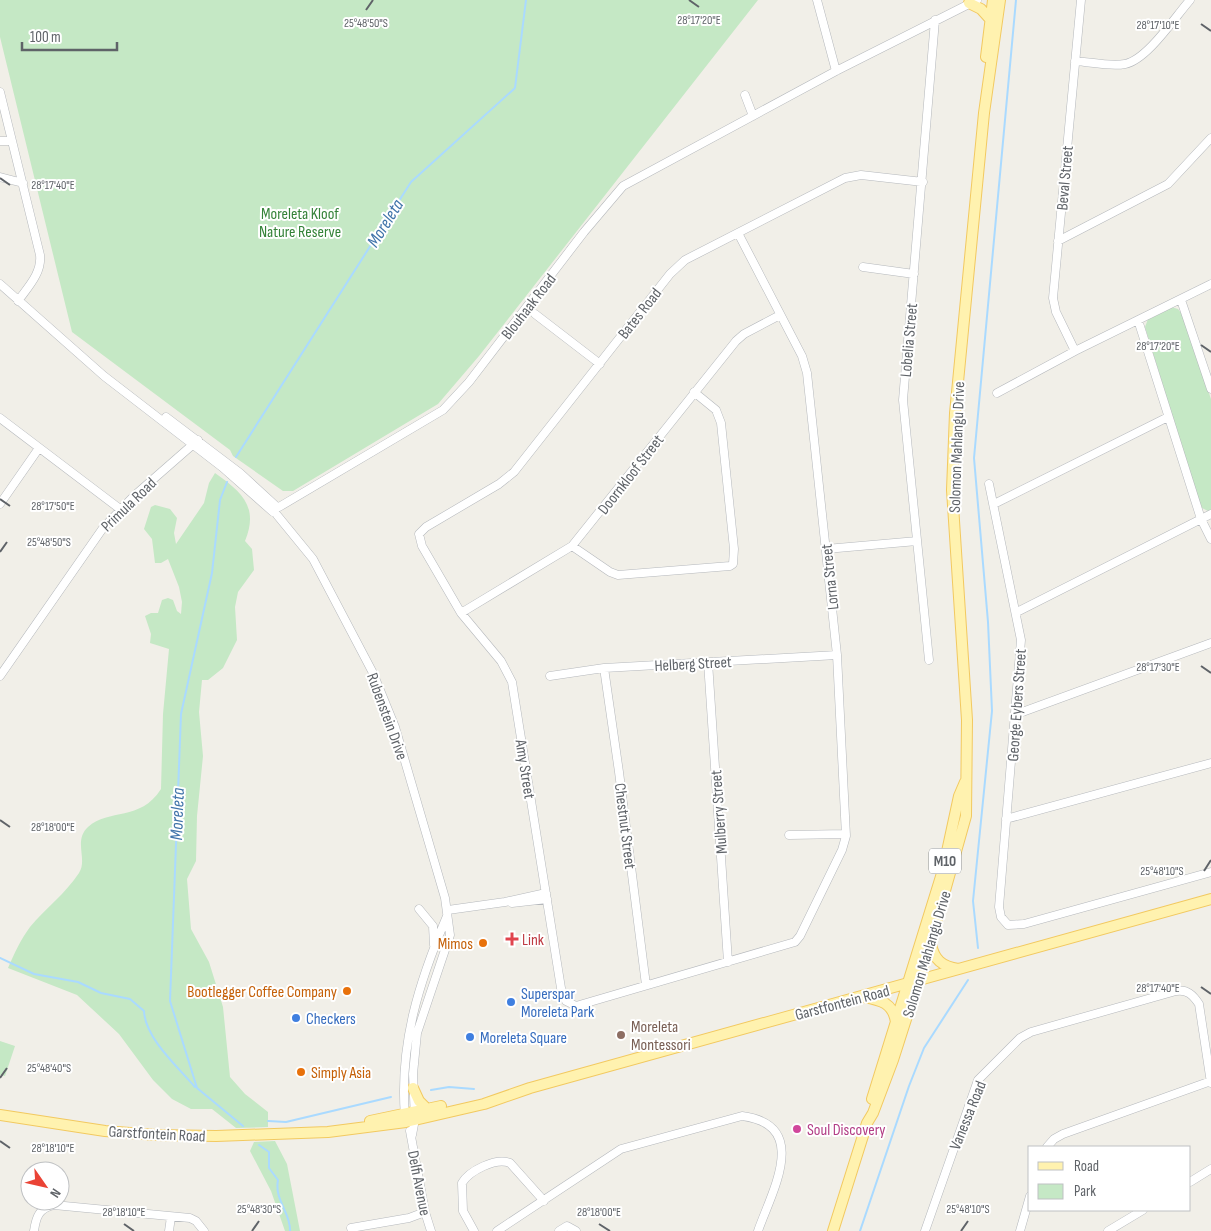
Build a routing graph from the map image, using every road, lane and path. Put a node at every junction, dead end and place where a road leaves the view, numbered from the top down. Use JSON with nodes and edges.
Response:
{"nodes":[{"id":1,"x":817,"y":0,"type":"edge"},
{"id":2,"x":993,"y":0,"type":"edge"},
{"id":3,"x":1000,"y":0,"type":"edge"},
{"id":4,"x":1081,"y":0,"type":"edge"},
{"id":5,"x":1190,"y":0,"type":"edge"},
{"id":6,"x":973,"y":2,"type":"edge"},
{"id":7,"x":990,"y":19,"type":"junction"},
{"id":8,"x":936,"y":20,"type":"junction"},
{"id":9,"x":1075,"y":61,"type":"junction"},
{"id":10,"x":836,"y":71,"type":"junction"},
{"id":11,"x":0,"y":92,"type":"edge"},
{"id":12,"x":745,"y":95,"type":"dead end"},
{"id":13,"x":984,"y":113,"type":"junction"},
{"id":14,"x":753,"y":116,"type":"junction"},
{"id":15,"x":1211,"y":138,"type":"edge"},
{"id":16,"x":0,"y":141,"type":"edge"},
{"id":17,"x":12,"y":141,"type":"junction"},
{"id":18,"x":0,"y":177,"type":"edge"},
{"id":19,"x":923,"y":182,"type":"junction"},
{"id":20,"x":23,"y":183,"type":"junction"},
{"id":21,"x":738,"y":233,"type":"junction"},
{"id":22,"x":1058,"y":241,"type":"junction"},
{"id":23,"x":863,"y":267,"type":"dead end"},
{"id":24,"x":914,"y":274,"type":"junction"},
{"id":25,"x":0,"y":284,"type":"edge"},
{"id":26,"x":1211,"y":284,"type":"edge"},
{"id":27,"x":1181,"y":300,"type":"junction"},
{"id":28,"x":18,"y":301,"type":"junction"},
{"id":29,"x":535,"y":314,"type":"dead end"},
{"id":30,"x":780,"y":315,"type":"junction"},
{"id":31,"x":1138,"y":320,"type":"junction"},
{"id":32,"x":1074,"y":351,"type":"junction"},
{"id":33,"x":600,"y":364,"type":"junction"},
{"id":34,"x":1211,"y":389,"type":"edge"},
{"id":35,"x":694,"y":392,"type":"junction"},
{"id":36,"x":997,"y":393,"type":"dead end"},
{"id":37,"x":1168,"y":417,"type":"junction"},
{"id":38,"x":0,"y":418,"type":"edge"},
{"id":39,"x":196,"y":442,"type":"junction"},
{"id":40,"x":38,"y":448,"type":"junction"},
{"id":41,"x":989,"y":484,"type":"dead end"},
{"id":42,"x":0,"y":504,"type":"edge"},
{"id":43,"x":994,"y":504,"type":"junction"},
{"id":44,"x":120,"y":509,"type":"junction"},
{"id":45,"x":278,"y":511,"type":"junction"},
{"id":46,"x":1211,"y":514,"type":"edge"},
{"id":47,"x":1201,"y":519,"type":"junction"},
{"id":48,"x":1211,"y":539,"type":"edge"},
{"id":49,"x":917,"y":541,"type":"junction"},
{"id":50,"x":422,"y":546,"type":"joint"},
{"id":51,"x":572,"y":546,"type":"junction"},
{"id":52,"x":826,"y":549,"type":"junction"},
{"id":53,"x":1017,"y":612,"type":"junction"},
{"id":54,"x":461,"y":613,"type":"junction"},
{"id":55,"x":1211,"y":643,"type":"edge"},
{"id":56,"x":837,"y":655,"type":"junction"},
{"id":57,"x":929,"y":660,"type":"dead end"},
{"id":58,"x":708,"y":662,"type":"junction"},
{"id":59,"x":604,"y":668,"type":"junction"},
{"id":60,"x":0,"y":676,"type":"edge"},
{"id":61,"x":550,"y":676,"type":"dead end"},
{"id":62,"x":1017,"y":714,"type":"junction"},
{"id":63,"x":1211,"y":763,"type":"edge"},
{"id":64,"x":965,"y":781,"type":"junction"},
{"id":65,"x":1006,"y":820,"type":"junction"},
{"id":66,"x":846,"y":834,"type":"junction"},
{"id":67,"x":789,"y":835,"type":"dead end"},
{"id":68,"x":1211,"y":872,"type":"edge"},
{"id":69,"x":546,"y":896,"type":"junction"},
{"id":70,"x":1211,"y":899,"type":"edge"},
{"id":71,"x":419,"y":910,"type":"dead end"},
{"id":72,"x":448,"y":913,"type":"junction"},
{"id":73,"x":930,"y":944,"type":"junction"},
{"id":74,"x":433,"y":955,"type":"junction"},
{"id":75,"x":728,"y":962,"type":"junction"},
{"id":76,"x":962,"y":969,"type":"junction"},
{"id":77,"x":919,"y":981,"type":"junction"},
{"id":78,"x":907,"y":984,"type":"junction"},
{"id":79,"x":646,"y":985,"type":"junction"},
{"id":80,"x":860,"y":996,"type":"junction"},
{"id":81,"x":896,"y":1023,"type":"junction"},
{"id":82,"x":1211,"y":1082,"type":"edge"},
{"id":83,"x":413,"y":1088,"type":"junction"},
{"id":84,"x":530,"y":1088,"type":"junction"},
{"id":85,"x":0,"y":1109,"type":"edge"},
{"id":86,"x":427,"y":1109,"type":"junction"},
{"id":87,"x":0,"y":1115,"type":"edge"},
{"id":88,"x":21,"y":1117,"type":"junction"},
{"id":89,"x":410,"y":1117,"type":"junction"},
{"id":90,"x":867,"y":1123,"type":"junction"},
{"id":91,"x":1048,"y":1146,"type":"edge"},
{"id":92,"x":1211,"y":1169,"type":"edge"},
{"id":93,"x":1191,"y":1181,"type":"edge"},
{"id":94,"x":544,"y":1201,"type":"junction"},
{"id":95,"x":1028,"y":1203,"type":"edge"},
{"id":96,"x":1141,"y":1211,"type":"edge"},
{"id":97,"x":425,"y":1212,"type":"junction"},
{"id":98,"x":171,"y":1217,"type":"junction"},
{"id":99,"x":351,"y":1228,"type":"dead end"},
{"id":100,"x":34,"y":1231,"type":"edge"},
{"id":101,"x":170,"y":1231,"type":"edge"},
{"id":102,"x":204,"y":1231,"type":"edge"},
{"id":103,"x":431,"y":1231,"type":"edge"},
{"id":104,"x":474,"y":1231,"type":"edge"},
{"id":105,"x":497,"y":1231,"type":"edge"},
{"id":106,"x":559,"y":1231,"type":"edge"},
{"id":107,"x":576,"y":1231,"type":"edge"},
{"id":108,"x":758,"y":1231,"type":"edge"},
{"id":109,"x":833,"y":1231,"type":"edge"},
{"id":110,"x":925,"y":1231,"type":"edge"},
{"id":111,"x":1020,"y":1231,"type":"edge"},
{"id":112,"x":1108,"y":1231,"type":"edge"}],
"edges":[{"from":1,"to":10,"type":"street"},
{"from":2,"to":7,"type":"main road","name":"Solomon Mahlangu Drive"},
{"from":3,"to":13,"type":"main road","name":"Solomon Mahlangu Drive"},
{"from":4,"to":9,"type":"street","name":"Beval Street"},
{"from":5,"to":9,"type":"street"},
{"from":6,"to":7,"type":"main road"},
{"from":6,"to":8,"type":"street","name":"Blouhaak Road"},
{"from":7,"to":13,"type":"main road","name":"Solomon Mahlangu Drive"},
{"from":8,"to":10,"type":"street","name":"Blouhaak Road"},
{"from":8,"to":19,"type":"street","name":"Lobelia Street"},
{"from":9,"to":22,"type":"street","name":"Beval Street"},
{"from":10,"to":14,"type":"street","name":"Blouhaak Road"},
{"from":11,"to":17,"type":"street"},
{"from":12,"to":14,"type":"street"},
{"from":13,"to":64,"type":"main road","name":"Solomon Mahlangu Drive"},
{"from":14,"to":45,"type":"street","name":"Blouhaak Road"},
{"from":15,"to":22,"type":"street"},
{"from":16,"to":17,"type":"street"},
{"from":17,"to":20,"type":"street"},
{"from":18,"to":20,"type":"street"},
{"from":19,"to":21,"type":"street","name":"Bates Road"},
{"from":19,"to":24,"type":"street","name":"Lobelia Street"},
{"from":20,"to":28,"type":"street"},
{"from":21,"to":30,"type":"street","name":"Lorna Street"},
{"from":21,"to":33,"type":"street","name":"Bates Road"},
{"from":22,"to":32,"type":"street","name":"Beval Street"},
{"from":23,"to":24,"type":"street"},
{"from":24,"to":49,"type":"street","name":"Lobelia Street"},
{"from":25,"to":28,"type":"street","name":"Rubenstein Drive"},
{"from":26,"to":27,"type":"street"},
{"from":27,"to":31,"type":"street"},
{"from":27,"to":34,"type":"street"},
{"from":28,"to":39,"type":"street","name":"Rubenstein Drive"},
{"from":29,"to":33,"type":"street"},
{"from":30,"to":35,"type":"street","name":"Doornkloof Street"},
{"from":30,"to":52,"type":"street","name":"Lorna Street"},
{"from":31,"to":32,"type":"street"},
{"from":31,"to":37,"type":"street"},
{"from":32,"to":36,"type":"street"},
{"from":33,"to":50,"type":"street","name":"Bates Road"},
{"from":35,"to":51,"type":"street","name":"Doornkloof Street"},
{"from":35,"to":51,"type":"street"},
{"from":37,"to":43,"type":"street"},
{"from":37,"to":47,"type":"street"},
{"from":38,"to":40,"type":"street"},
{"from":39,"to":44,"type":"street","name":"Primula Road"},
{"from":39,"to":45,"type":"street","name":"Rubenstein Drive"},
{"from":40,"to":42,"type":"street"},
{"from":40,"to":44,"type":"street"},
{"from":41,"to":43,"type":"street","name":"George Eybers Street"},
{"from":43,"to":53,"type":"street","name":"George Eybers Street"},
{"from":44,"to":60,"type":"street","name":"Primula Road"},
{"from":45,"to":72,"type":"street","name":"Rubenstein Drive"},
{"from":46,"to":47,"type":"street"},
{"from":47,"to":48,"type":"street"},
{"from":47,"to":53,"type":"street"},
{"from":49,"to":52,"type":"street"},
{"from":49,"to":57,"type":"street","name":"Lobelia Street"},
{"from":50,"to":54,"type":"street","name":"Amy Street"},
{"from":51,"to":54,"type":"street","name":"Doornkloof Street"},
{"from":52,"to":56,"type":"street","name":"Lorna Street"},
{"from":53,"to":62,"type":"street","name":"George Eybers Street"},
{"from":54,"to":69,"type":"street","name":"Amy Street"},
{"from":55,"to":62,"type":"street"},
{"from":56,"to":58,"type":"street","name":"Helberg Street"},
{"from":56,"to":66,"type":"street","name":"Lorna Street"},
{"from":58,"to":59,"type":"street","name":"Helberg Street"},
{"from":58,"to":75,"type":"street","name":"Mulberry Street"},
{"from":59,"to":61,"type":"street","name":"Helberg Street"},
{"from":59,"to":79,"type":"street","name":"Chestnut Street"},
{"from":62,"to":65,"type":"street","name":"George Eybers Street"},
{"from":63,"to":65,"type":"street"},
{"from":64,"to":73,"type":"main road","name":"Solomon Mahlangu Drive","number":"M10"},
{"from":64,"to":78,"type":"main road","name":"Solomon Mahlangu Drive","number":"M10"},
{"from":65,"to":68,"type":"street","name":"George Eybers Street"},
{"from":66,"to":67,"type":"street"},
{"from":66,"to":75,"type":"street","name":"Lorna Street"},
{"from":69,"to":72,"type":"street"},
{"from":69,"to":79,"type":"street","name":"Amy Street"},
{"from":70,"to":76,"type":"main road","name":"Garstfontein Road"},
{"from":71,"to":74,"type":"street"},
{"from":72,"to":74,"type":"street"},
{"from":72,"to":83,"type":"street","name":"Rubenstein Drive"},
{"from":73,"to":76,"type":"main road"},
{"from":73,"to":77,"type":"main road","name":"Solomon Mahlangu Drive","number":"M10"},
{"from":74,"to":89,"type":"street"},
{"from":75,"to":79,"type":"street"},
{"from":76,"to":77,"type":"main road","name":"Garstfontein Road"},
{"from":77,"to":78,"type":"main road","name":"Garstfontein Road"},
{"from":77,"to":90,"type":"main road","name":"Solomon Mahlangu Drive"},
{"from":78,"to":80,"type":"main road","name":"Garstfontein Road"},
{"from":78,"to":81,"type":"main road","name":"Solomon Mahlangu Drive"},
{"from":80,"to":81,"type":"main road"},
{"from":80,"to":84,"type":"main road","name":"Garstfontein Road"},
{"from":81,"to":90,"type":"main road","name":"Solomon Mahlangu Drive"},
{"from":82,"to":91,"type":"street"},
{"from":82,"to":110,"type":"street","name":"Vanessa Road"},
{"from":83,"to":86,"type":"main road"},
{"from":83,"to":89,"type":"street","name":"Rubenstein Drive"},
{"from":84,"to":86,"type":"main road","name":"Garstfontein Road"},
{"from":84,"to":89,"type":"main road","name":"Garstfontein Road"},
{"from":85,"to":88,"type":"main road","name":"Garstfontein Road"},
{"from":86,"to":89,"type":"main road","name":"Garstfontein Road"},
{"from":87,"to":88,"type":"main road","name":"Garstfontein Road"},
{"from":88,"to":89,"type":"main road","name":"Garstfontein Road"},
{"from":89,"to":97,"type":"street","name":"Delfi Avenue"},
{"from":90,"to":109,"type":"main road","name":"Solomon Mahlangu Drive"},
{"from":92,"to":93,"type":"street"},
{"from":94,"to":104,"type":"street"},
{"from":94,"to":105,"type":"street"},
{"from":94,"to":108,"type":"street"},
{"from":95,"to":111,"type":"street"},
{"from":96,"to":112,"type":"street"},
{"from":97,"to":99,"type":"street"},
{"from":97,"to":103,"type":"street","name":"Delfi Avenue"},
{"from":98,"to":100,"type":"street"},
{"from":98,"to":101,"type":"street"},
{"from":98,"to":102,"type":"street"},
{"from":106,"to":107,"type":"street"}]}
